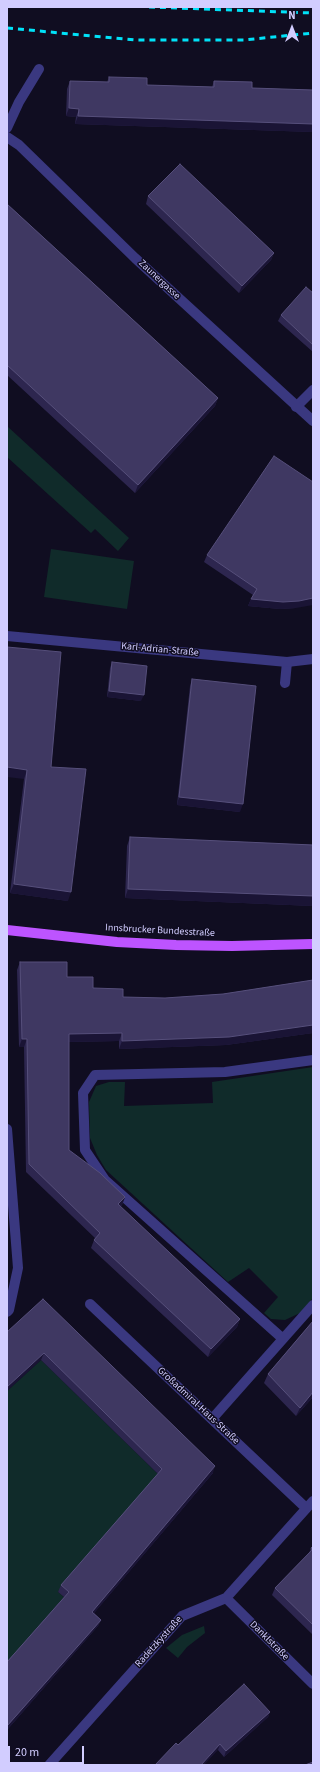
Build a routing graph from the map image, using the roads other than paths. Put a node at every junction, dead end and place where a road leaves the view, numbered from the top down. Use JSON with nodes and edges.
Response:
{"nodes":[{"id":1,"x":39,"y":68,"type":"dead end"},
{"id":2,"x":7,"y":128,"type":"edge"},
{"id":3,"x":7,"y":137,"type":"edge"},
{"id":4,"x":313,"y":390,"type":"edge"},
{"id":5,"x":296,"y":407,"type":"junction"},
{"id":6,"x":313,"y":421,"type":"edge"},
{"id":7,"x":7,"y":636,"type":"edge"},
{"id":8,"x":313,"y":659,"type":"edge"},
{"id":9,"x":287,"y":662,"type":"junction"},
{"id":10,"x":285,"y":683,"type":"dead end"},
{"id":11,"x":7,"y":930,"type":"edge"},
{"id":12,"x":313,"y":944,"type":"edge"},
{"id":13,"x":313,"y":1060,"type":"edge"},
{"id":14,"x":7,"y":1129,"type":"edge"},
{"id":15,"x":90,"y":1304,"type":"dead end"},
{"id":16,"x":313,"y":1305,"type":"edge"},
{"id":17,"x":7,"y":1312,"type":"edge"},
{"id":18,"x":282,"y":1338,"type":"junction"},
{"id":19,"x":212,"y":1419,"type":"junction"},
{"id":20,"x":310,"y":1504,"type":"edge"},
{"id":21,"x":226,"y":1598,"type":"junction"},
{"id":22,"x":313,"y":1684,"type":"edge"},
{"id":23,"x":49,"y":1765,"type":"edge"}],
"edges":[{"from":1,"to":2,"type":"street"},
{"from":3,"to":5,"type":"street","name":"Zaunergasse"},
{"from":4,"to":5,"type":"street"},
{"from":5,"to":6,"type":"street","name":"Zaunergasse"},
{"from":7,"to":9,"type":"street","name":"Karl-Adrian-Straße"},
{"from":8,"to":9,"type":"street","name":"Karl-Adrian-Straße"},
{"from":9,"to":10,"type":"street"},
{"from":11,"to":12,"type":"main road","name":"Innsbrucker Bundesstraße"},
{"from":13,"to":18,"type":"street"},
{"from":14,"to":17,"type":"street"},
{"from":15,"to":19,"type":"street","name":"Großadmiral-Haus-Straße"},
{"from":16,"to":18,"type":"street"},
{"from":18,"to":19,"type":"street"},
{"from":19,"to":20,"type":"street","name":"Großadmiral-Haus-Straße"},
{"from":20,"to":21,"type":"street","name":"Radetzkystraße"},
{"from":21,"to":22,"type":"street","name":"Danklstraße"},
{"from":21,"to":23,"type":"street","name":"Radetzkystraße"}]}
